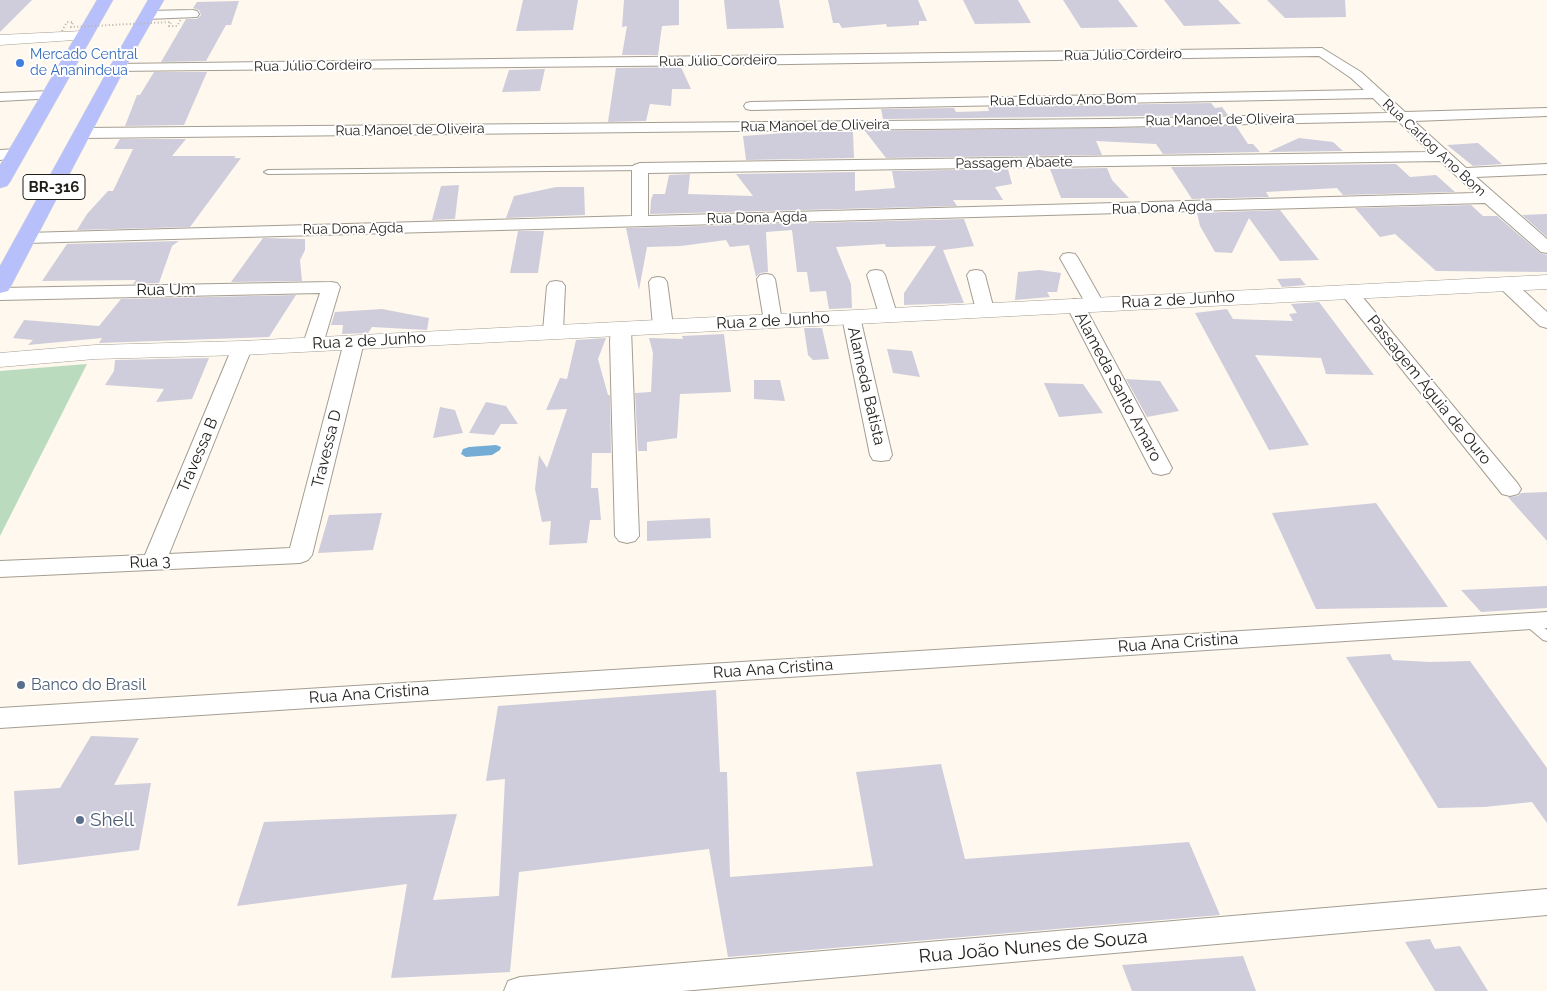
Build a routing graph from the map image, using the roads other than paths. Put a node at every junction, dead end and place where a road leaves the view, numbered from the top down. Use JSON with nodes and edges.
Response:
{"nodes":[{"id":1,"x":105,"y":0,"type":"edge"},
{"id":2,"x":156,"y":0,"type":"edge"},
{"id":3,"x":147,"y":15,"type":"junction"},
{"id":4,"x":187,"y":16,"type":"road end"},
{"id":5,"x":83,"y":36,"type":"junction"},
{"id":6,"x":0,"y":40,"type":"edge"},
{"id":7,"x":1318,"y":51,"type":"joint"},
{"id":8,"x":117,"y":68,"type":"junction"},
{"id":9,"x":1375,"y":94,"type":"junction"},
{"id":10,"x":51,"y":95,"type":"junction"},
{"id":11,"x":0,"y":97,"type":"edge"},
{"id":12,"x":752,"y":106,"type":"dead end"},
{"id":13,"x":1547,"y":112,"type":"edge"},
{"id":14,"x":1401,"y":117,"type":"junction"},
{"id":15,"x":83,"y":133,"type":"junction"},
{"id":16,"x":8,"y":154,"type":"edge"},
{"id":17,"x":1443,"y":156,"type":"junction"},
{"id":18,"x":640,"y":168,"type":"junction"},
{"id":19,"x":1547,"y":169,"type":"edge"},
{"id":20,"x":268,"y":172,"type":"dead end"},
{"id":21,"x":1461,"y":173,"type":"junction"},
{"id":22,"x":0,"y":182,"type":"edge"},
{"id":23,"x":1489,"y":198,"type":"junction"},
{"id":24,"x":640,"y":222,"type":"junction"},
{"id":25,"x":26,"y":238,"type":"junction"},
{"id":26,"x":1547,"y":248,"type":"edge"},
{"id":27,"x":1068,"y":258,"type":"dead end"},
{"id":28,"x":876,"y":275,"type":"dead end"},
{"id":29,"x":976,"y":276,"type":"dead end"},
{"id":30,"x":766,"y":279,"type":"dead end"},
{"id":31,"x":658,"y":282,"type":"dead end"},
{"id":32,"x":1547,"y":282,"type":"edge"},
{"id":33,"x":1506,"y":284,"type":"junction"},
{"id":34,"x":0,"y":286,"type":"edge"},
{"id":35,"x":556,"y":286,"type":"dead end"},
{"id":36,"x":1349,"y":292,"type":"junction"},
{"id":37,"x":0,"y":294,"type":"edge"},
{"id":38,"x":1085,"y":305,"type":"junction"},
{"id":39,"x":985,"y":310,"type":"junction"},
{"id":40,"x":888,"y":314,"type":"junction"},
{"id":41,"x":850,"y":317,"type":"junction"},
{"id":42,"x":773,"y":321,"type":"junction"},
{"id":43,"x":1547,"y":322,"type":"edge"},
{"id":44,"x":663,"y":326,"type":"junction"},
{"id":45,"x":621,"y":329,"type":"junction"},
{"id":46,"x":553,"y":331,"type":"junction"},
{"id":47,"x":354,"y":342,"type":"junction"},
{"id":48,"x":313,"y":344,"type":"junction"},
{"id":49,"x":242,"y":348,"type":"junction"},
{"id":50,"x":0,"y":360,"type":"edge"},
{"id":51,"x":881,"y":455,"type":"dead end"},
{"id":52,"x":1161,"y":468,"type":"dead end"},
{"id":53,"x":1510,"y":489,"type":"dead end"},
{"id":54,"x":626,"y":536,"type":"dead end"},
{"id":55,"x":300,"y":555,"type":"joint"},
{"id":56,"x":154,"y":561,"type":"junction"},
{"id":57,"x":0,"y":568,"type":"edge"},
{"id":58,"x":1541,"y":626,"type":"edge"},
{"id":59,"x":0,"y":718,"type":"edge"},
{"id":60,"x":1547,"y":902,"type":"edge"},
{"id":61,"x":520,"y":991,"type":"edge"}],
"edges":[{"from":1,"to":5,"type":"highway","number":"BR-316"},
{"from":2,"to":3,"type":"highway","number":"BR-316"},
{"from":3,"to":4,"type":"street"},
{"from":3,"to":8,"type":"highway","number":"BR-316"},
{"from":5,"to":6,"type":"street"},
{"from":5,"to":10,"type":"highway","number":"BR-316"},
{"from":7,"to":8,"type":"street","name":"Rua Júlio Cordeiro"},
{"from":7,"to":9,"type":"street","name":"Rua Carlog Ano Bom"},
{"from":8,"to":15,"type":"highway","number":"BR-316"},
{"from":9,"to":12,"type":"street","name":"Rua Eduardo Ano Bom"},
{"from":9,"to":14,"type":"street","name":"Rua Carlog Ano Bom"},
{"from":10,"to":11,"type":"street"},
{"from":10,"to":16,"type":"highway","number":"BR-316"},
{"from":13,"to":14,"type":"street","name":"Rua Manoel de Oliveira"},
{"from":14,"to":15,"type":"street","name":"Rua Manoel de Oliveira"},
{"from":14,"to":17,"type":"street","name":"Rua Carlog Ano Bom"},
{"from":15,"to":25,"type":"highway","number":"BR-316"},
{"from":16,"to":22,"type":"highway","number":"BR-316"},
{"from":17,"to":18,"type":"street","name":"Passagem Abaete"},
{"from":17,"to":21,"type":"street","name":"Rua Carlog Ano Bom"},
{"from":18,"to":20,"type":"lane"},
{"from":18,"to":24,"type":"street"},
{"from":19,"to":21,"type":"street"},
{"from":21,"to":23,"type":"street","name":"Rua Carlog Ano Bom"},
{"from":23,"to":24,"type":"street","name":"Rua Dona Agda"},
{"from":23,"to":26,"type":"street","name":"Rua Carlog Ano Bom"},
{"from":24,"to":25,"type":"street","name":"Rua Dona Agda"},
{"from":25,"to":34,"type":"highway","number":"BR-316"},
{"from":27,"to":38,"type":"street","name":"Alameda Santo Amaro"},
{"from":28,"to":40,"type":"street"},
{"from":29,"to":39,"type":"street"},
{"from":30,"to":42,"type":"street"},
{"from":31,"to":44,"type":"street"},
{"from":32,"to":33,"type":"street","name":"Rua 2 de Junho"},
{"from":33,"to":36,"type":"street","name":"Rua 2 de Junho"},
{"from":33,"to":43,"type":"street"},
{"from":35,"to":46,"type":"street"},
{"from":36,"to":38,"type":"street","name":"Rua 2 de Junho"},
{"from":36,"to":53,"type":"street","name":"Passagem Águia de Ouro"},
{"from":37,"to":48,"type":"street","name":"Rua Um"},
{"from":38,"to":39,"type":"street","name":"Rua 2 de Junho"},
{"from":38,"to":52,"type":"street","name":"Alameda Santo Amaro"},
{"from":39,"to":40,"type":"street","name":"Rua 2 de Junho"},
{"from":40,"to":41,"type":"street","name":"Rua 2 de Junho"},
{"from":41,"to":42,"type":"street","name":"Rua 2 de Junho"},
{"from":41,"to":51,"type":"street","name":"Alameda Batista"},
{"from":42,"to":44,"type":"street","name":"Rua 2 de Junho"},
{"from":44,"to":45,"type":"street","name":"Rua 2 de Junho"},
{"from":45,"to":46,"type":"street","name":"Rua 2 de Junho"},
{"from":45,"to":54,"type":"street"},
{"from":46,"to":47,"type":"street","name":"Rua 2 de Junho"},
{"from":47,"to":48,"type":"street","name":"Rua 2 de Junho"},
{"from":47,"to":55,"type":"street","name":"Travessa D"},
{"from":48,"to":49,"type":"street","name":"Rua 2 de Junho"},
{"from":49,"to":50,"type":"street","name":"Rua 2 de Junho"},
{"from":49,"to":56,"type":"street","name":"Travessa B"},
{"from":55,"to":56,"type":"street","name":"Rua 3"},
{"from":56,"to":57,"type":"street","name":"Rua 3"},
{"from":58,"to":59,"type":"street","name":"Rua Ana Cristina"},
{"from":60,"to":61,"type":"street","name":"Rua João Nunes de Souza"}]}
